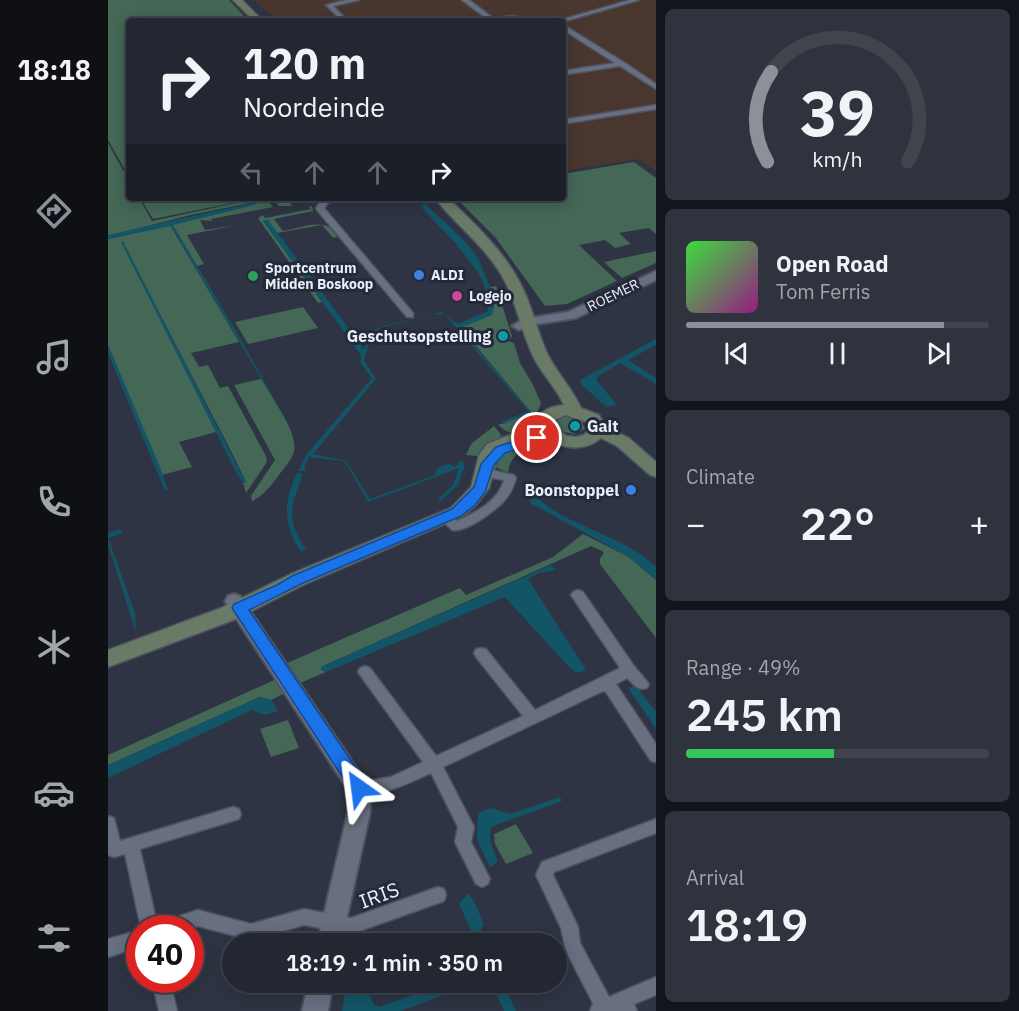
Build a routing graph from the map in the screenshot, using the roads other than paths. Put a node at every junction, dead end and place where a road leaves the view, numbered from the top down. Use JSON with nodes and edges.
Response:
{"nodes":[{"id":1,"x":237,"y":0,"type":"edge"},
{"id":2,"x":356,"y":0,"type":"edge"},
{"id":3,"x":465,"y":0,"type":"edge"},
{"id":4,"x":636,"y":0,"type":"edge"},
{"id":5,"x":256,"y":18,"type":"edge"},
{"id":6,"x":342,"y":18,"type":"edge"},
{"id":7,"x":490,"y":18,"type":"edge"},
{"id":8,"x":566,"y":19,"type":"edge"},
{"id":9,"x":566,"y":28,"type":"edge"},
{"id":10,"x":623,"y":64,"type":"junction"},
{"id":11,"x":566,"y":72,"type":"edge"},
{"id":12,"x":656,"y":87,"type":"edge"},
{"id":13,"x":656,"y":107,"type":"edge"},
{"id":14,"x":566,"y":121,"type":"edge"},
{"id":15,"x":329,"y":201,"type":"edge"},
{"id":16,"x":435,"y":201,"type":"edge"},
{"id":17,"x":444,"y":201,"type":"edge"},
{"id":18,"x":656,"y":275,"type":"edge"},
{"id":19,"x":410,"y":315,"type":"dead end"},
{"id":20,"x":526,"y":326,"type":"junction"},
{"id":21,"x":567,"y":410,"type":"junction"},
{"id":22,"x":548,"y":431,"type":"junction"},
{"id":23,"x":595,"y":433,"type":"junction"},
{"id":24,"x":487,"y":468,"type":"junction"},
{"id":25,"x":656,"y":471,"type":"edge"},
{"id":26,"x":446,"y":518,"type":"junction"},
{"id":27,"x":578,"y":595,"type":"dead end"},
{"id":28,"x":237,"y":604,"type":"junction"},
{"id":29,"x":481,"y":653,"type":"dead end"},
{"id":30,"x":108,"y":658,"type":"edge"},
{"id":31,"x":629,"y":670,"type":"junction"},
{"id":32,"x":365,"y":672,"type":"dead end"},
{"id":33,"x":642,"y":684,"type":"dead end"},
{"id":34,"x":602,"y":685,"type":"junction"},
{"id":35,"x":533,"y":718,"type":"junction"},
{"id":36,"x":656,"y":756,"type":"edge"},
{"id":37,"x":434,"y":764,"type":"junction"},
{"id":38,"x":359,"y":788,"type":"junction"},
{"id":39,"x":233,"y":814,"type":"dead end"},
{"id":40,"x":108,"y":823,"type":"edge"},
{"id":41,"x":656,"y":826,"type":"edge"},
{"id":42,"x":131,"y":845,"type":"junction"},
{"id":43,"x":482,"y":879,"type":"dead end"},
{"id":44,"x":438,"y":896,"type":"dead end"},
{"id":45,"x":146,"y":915,"type":"edge"},
{"id":46,"x":204,"y":920,"type":"edge"},
{"id":47,"x":331,"y":933,"type":"edge"},
{"id":48,"x":126,"y":942,"type":"edge"},
{"id":49,"x":108,"y":948,"type":"edge"},
{"id":50,"x":656,"y":986,"type":"edge"},
{"id":51,"x":164,"y":993,"type":"edge"},
{"id":52,"x":319,"y":993,"type":"edge"},
{"id":53,"x":613,"y":1007,"type":"edge"},
{"id":54,"x":168,"y":1011,"type":"edge"},
{"id":55,"x":315,"y":1011,"type":"edge"}],
"edges":[{"from":1,"to":5,"type":"main road"},
{"from":2,"to":6,"type":"street"},
{"from":3,"to":7,"type":"street"},
{"from":4,"to":8,"type":"street"},
{"from":9,"to":10,"type":"street"},
{"from":10,"to":11,"type":"street"},
{"from":10,"to":12,"type":"street"},
{"from":13,"to":14,"type":"street"},
{"from":15,"to":19,"type":"street"},
{"from":16,"to":20,"type":"main road"},
{"from":17,"to":20,"type":"main road"},
{"from":18,"to":20,"type":"street","name":"ROEMER"},
{"from":20,"to":21,"type":"main road"},
{"from":21,"to":22,"type":"main road"},
{"from":21,"to":23,"type":"main road"},
{"from":22,"to":23,"type":"main road"},
{"from":22,"to":24,"type":"main road"},
{"from":23,"to":25,"type":"main road"},
{"from":24,"to":26,"type":"main road"},
{"from":24,"to":26,"type":"street"},
{"from":26,"to":28,"type":"main road"},
{"from":27,"to":31,"type":"street"},
{"from":28,"to":30,"type":"main road"},
{"from":28,"to":38,"type":"street"},
{"from":29,"to":35,"type":"street"},
{"from":31,"to":33,"type":"street"},
{"from":31,"to":34,"type":"street"},
{"from":32,"to":37,"type":"street"},
{"from":34,"to":35,"type":"street"},
{"from":34,"to":36,"type":"street"},
{"from":35,"to":37,"type":"street"},
{"from":37,"to":38,"type":"street"},
{"from":37,"to":43,"type":"street"},
{"from":38,"to":47,"type":"street"},
{"from":39,"to":42,"type":"street"},
{"from":40,"to":42,"type":"street"},
{"from":41,"to":53,"type":"street"},
{"from":42,"to":45,"type":"street"},
{"from":44,"to":47,"type":"street","name":"IRIS"},
{"from":46,"to":47,"type":"street","name":"IRIS"},
{"from":48,"to":49,"type":"street"},
{"from":50,"to":53,"type":"street"},
{"from":51,"to":54,"type":"street"},
{"from":52,"to":55,"type":"street"}]}
